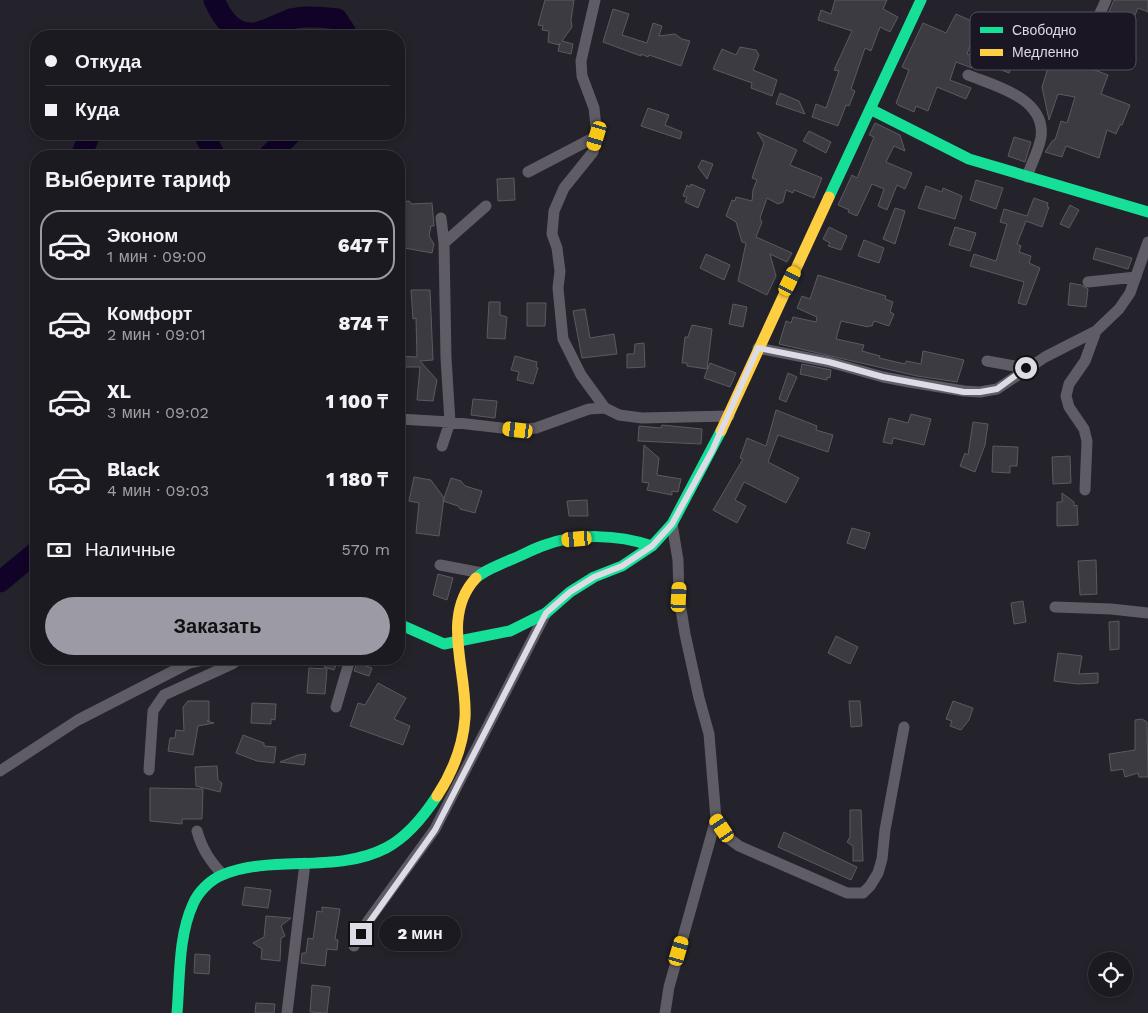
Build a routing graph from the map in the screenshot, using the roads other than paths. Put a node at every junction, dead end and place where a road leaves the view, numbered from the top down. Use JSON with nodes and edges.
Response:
{"nodes":[{"id":1,"x":596,"y":0,"type":"edge"},
{"id":2,"x":921,"y":0,"type":"edge"},
{"id":3,"x":1106,"y":0,"type":"edge"},
{"id":4,"x":1101,"y":12,"type":"edge"},
{"id":5,"x":968,"y":75,"type":"dead end"},
{"id":6,"x":870,"y":109,"type":"junction"},
{"id":7,"x":597,"y":136,"type":"junction"},
{"id":8,"x":528,"y":172,"type":"dead end"},
{"id":9,"x":1027,"y":177,"type":"junction"},
{"id":10,"x":486,"y":206,"type":"dead end"},
{"id":11,"x":1148,"y":211,"type":"edge"},
{"id":12,"x":441,"y":218,"type":"dead end"},
{"id":13,"x":1148,"y":242,"type":"edge"},
{"id":14,"x":444,"y":243,"type":"junction"},
{"id":15,"x":1136,"y":277,"type":"junction"},
{"id":16,"x":1088,"y":282,"type":"dead end"},
{"id":17,"x":1096,"y":331,"type":"junction"},
{"id":18,"x":758,"y":348,"type":"junction"},
{"id":19,"x":987,"y":360,"type":"dead end"},
{"id":20,"x":1026,"y":368,"type":"junction"},
{"id":21,"x":606,"y":408,"type":"junction"},
{"id":22,"x":728,"y":416,"type":"junction"},
{"id":23,"x":405,"y":419,"type":"edge"},
{"id":24,"x":450,"y":422,"type":"junction"},
{"id":25,"x":442,"y":446,"type":"dead end"},
{"id":26,"x":1085,"y":490,"type":"dead end"},
{"id":27,"x":672,"y":524,"type":"junction"},
{"id":28,"x":652,"y":546,"type":"junction"},
{"id":29,"x":440,"y":565,"type":"dead end"},
{"id":30,"x":482,"y":573,"type":"junction"},
{"id":31,"x":1055,"y":607,"type":"dead end"},
{"id":32,"x":546,"y":613,"type":"junction"},
{"id":33,"x":1148,"y":613,"type":"edge"},
{"id":34,"x":405,"y":627,"type":"edge"},
{"id":35,"x":458,"y":642,"type":"junction"},
{"id":36,"x":185,"y":665,"type":"edge"},
{"id":37,"x":228,"y":665,"type":"edge"},
{"id":38,"x":348,"y":665,"type":"edge"},
{"id":39,"x":336,"y":707,"type":"dead end"},
{"id":40,"x":904,"y":727,"type":"dead end"},
{"id":41,"x":149,"y":770,"type":"dead end"},
{"id":42,"x":0,"y":771,"type":"edge"},
{"id":43,"x":716,"y":819,"type":"junction"},
{"id":44,"x":197,"y":831,"type":"dead end"},
{"id":45,"x":305,"y":863,"type":"junction"},
{"id":46,"x":223,"y":875,"type":"junction"},
{"id":47,"x":354,"y":946,"type":"dead end"},
{"id":48,"x":177,"y":1013,"type":"edge"},
{"id":49,"x":287,"y":1013,"type":"edge"},
{"id":50,"x":664,"y":1013,"type":"edge"}],
"edges":[{"from":1,"to":7,"type":"street"},
{"from":2,"to":6,"type":"street"},
{"from":3,"to":4,"type":"street"},
{"from":5,"to":9,"type":"street"},
{"from":6,"to":9,"type":"street"},
{"from":6,"to":18,"type":"street"},
{"from":7,"to":8,"type":"street"},
{"from":7,"to":21,"type":"street"},
{"from":9,"to":11,"type":"street"},
{"from":10,"to":14,"type":"street"},
{"from":12,"to":14,"type":"street"},
{"from":13,"to":15,"type":"street"},
{"from":14,"to":24,"type":"street"},
{"from":15,"to":16,"type":"street"},
{"from":15,"to":17,"type":"street"},
{"from":17,"to":20,"type":"street"},
{"from":17,"to":26,"type":"street"},
{"from":18,"to":20,"type":"street"},
{"from":18,"to":22,"type":"street"},
{"from":19,"to":20,"type":"street"},
{"from":21,"to":22,"type":"street"},
{"from":21,"to":24,"type":"street"},
{"from":22,"to":27,"type":"street"},
{"from":23,"to":24,"type":"street"},
{"from":24,"to":25,"type":"street"},
{"from":27,"to":28,"type":"street"},
{"from":27,"to":43,"type":"street"},
{"from":28,"to":30,"type":"street"},
{"from":28,"to":32,"type":"street"},
{"from":29,"to":30,"type":"street"},
{"from":30,"to":35,"type":"street"},
{"from":31,"to":33,"type":"street"},
{"from":32,"to":35,"type":"street"},
{"from":32,"to":47,"type":"street"},
{"from":34,"to":35,"type":"street"},
{"from":35,"to":45,"type":"street"},
{"from":36,"to":42,"type":"street"},
{"from":37,"to":41,"type":"street"},
{"from":38,"to":39,"type":"street"},
{"from":40,"to":43,"type":"street"},
{"from":43,"to":50,"type":"street"},
{"from":44,"to":46,"type":"street"},
{"from":45,"to":46,"type":"street"},
{"from":45,"to":49,"type":"street"},
{"from":46,"to":48,"type":"street"}]}
